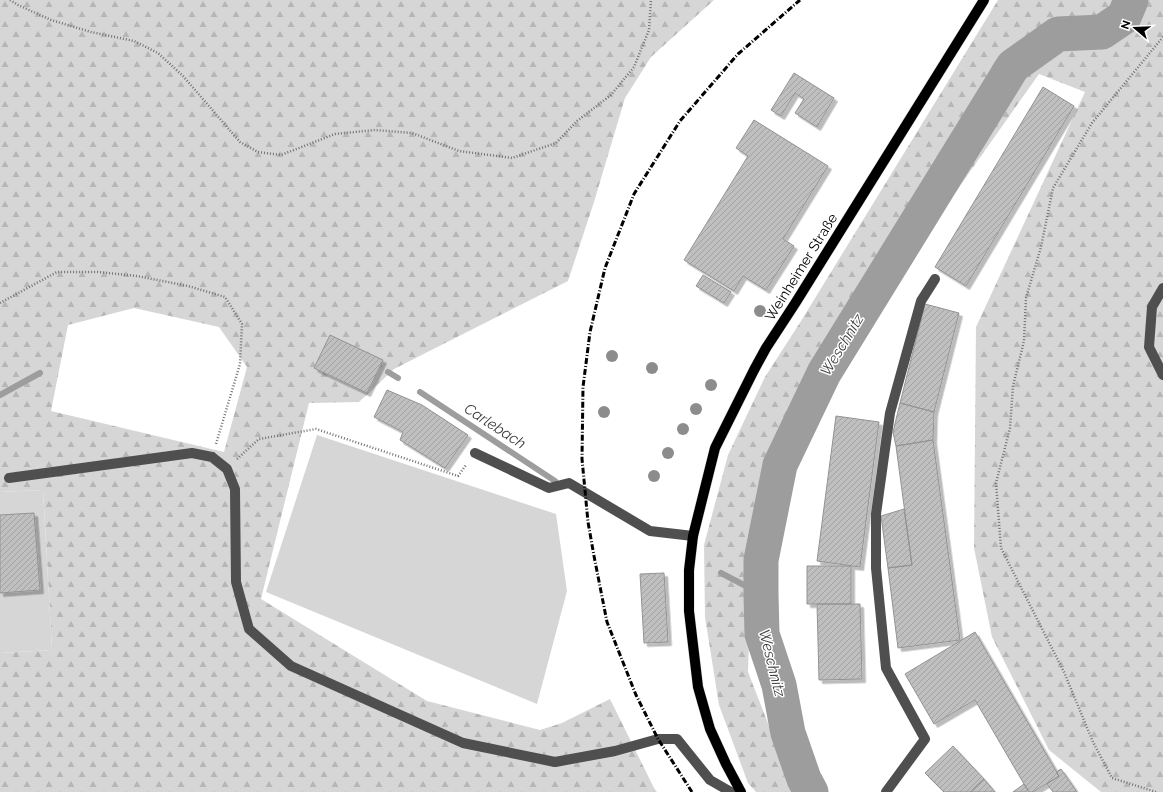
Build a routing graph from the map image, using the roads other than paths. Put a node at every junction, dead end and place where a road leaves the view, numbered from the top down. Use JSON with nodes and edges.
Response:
{"nodes":[{"id":1,"x":984,"y":0,"type":"edge"},
{"id":2,"x":935,"y":279,"type":"dead end"},
{"id":3,"x":1163,"y":288,"type":"edge"},
{"id":4,"x":1163,"y":375,"type":"edge"},
{"id":5,"x":475,"y":453,"type":"road end"},
{"id":6,"x":9,"y":478,"type":"dead end"},
{"id":7,"x":693,"y":536,"type":"junction"},
{"id":8,"x":731,"y":792,"type":"edge"},
{"id":9,"x":741,"y":792,"type":"edge"},
{"id":10,"x":886,"y":792,"type":"edge"}],
"edges":[{"from":1,"to":7,"type":"main road","name":"Weinheimer Straße"},
{"from":2,"to":10,"type":"street"},
{"from":3,"to":4,"type":"street"},
{"from":5,"to":7,"type":"street"},
{"from":6,"to":8,"type":"street"},
{"from":7,"to":9,"type":"main road","name":"Weinheimer Straße"}]}
